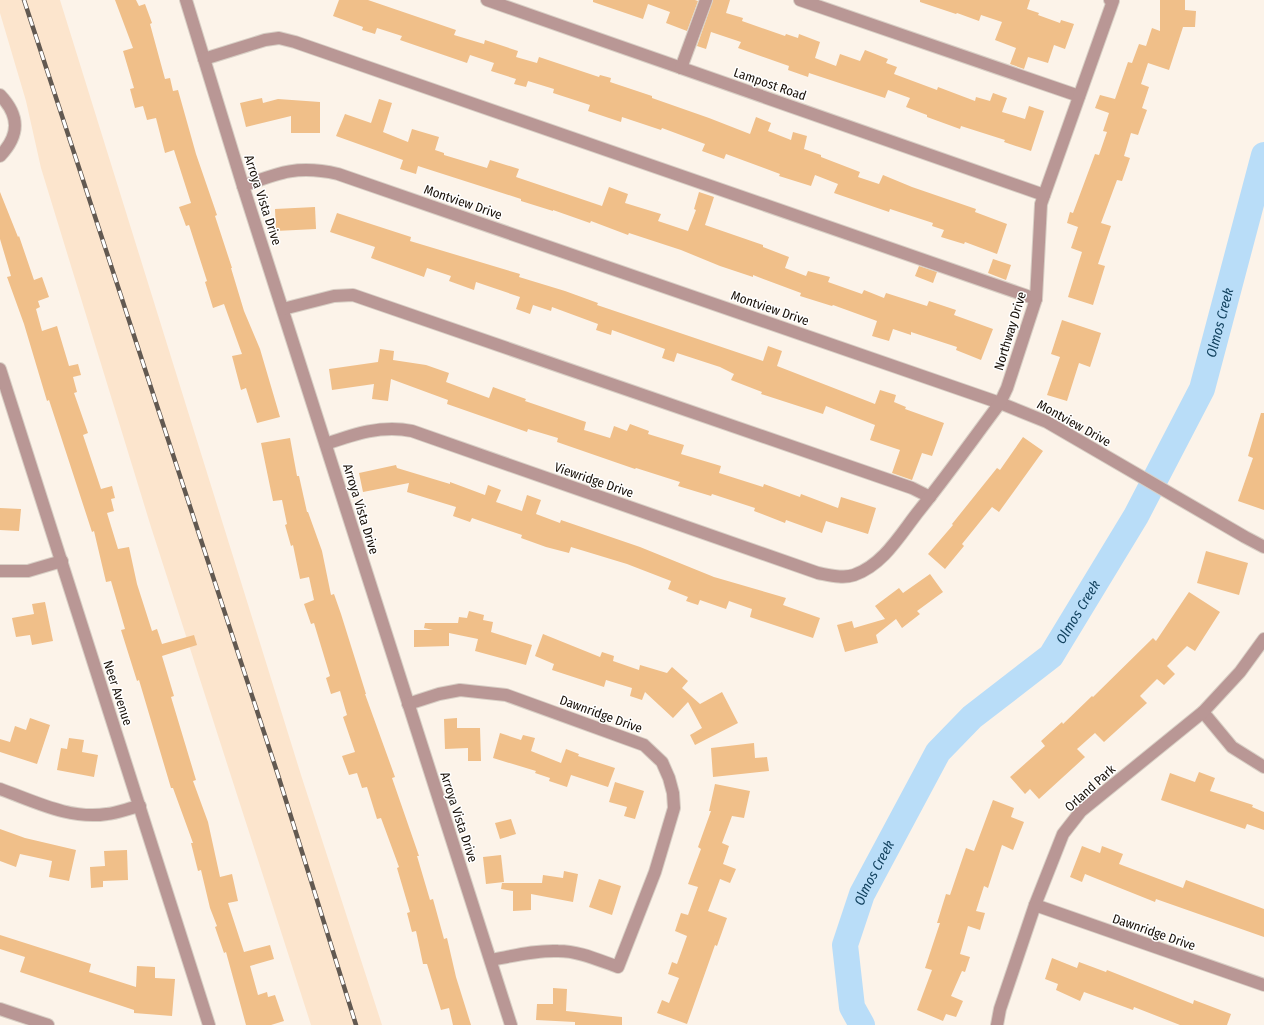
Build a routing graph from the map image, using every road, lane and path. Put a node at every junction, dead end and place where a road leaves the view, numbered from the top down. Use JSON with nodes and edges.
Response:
{"nodes":[{"id":1,"x":186,"y":0,"type":"edge"},
{"id":2,"x":486,"y":0,"type":"edge"},
{"id":3,"x":706,"y":0,"type":"edge"},
{"id":4,"x":800,"y":0,"type":"edge"},
{"id":5,"x":1111,"y":1,"type":"edge"},
{"id":6,"x":204,"y":59,"type":"junction"},
{"id":7,"x":681,"y":68,"type":"junction"},
{"id":8,"x":0,"y":95,"type":"edge"},
{"id":9,"x":1079,"y":96,"type":"junction"},
{"id":10,"x":0,"y":156,"type":"edge"},
{"id":11,"x":243,"y":186,"type":"junction"},
{"id":12,"x":1044,"y":195,"type":"junction"},
{"id":13,"x":1036,"y":299,"type":"junction"},
{"id":14,"x":283,"y":309,"type":"junction"},
{"id":15,"x":0,"y":369,"type":"edge"},
{"id":16,"x":1000,"y":403,"type":"junction"},
{"id":17,"x":326,"y":444,"type":"junction"},
{"id":18,"x":930,"y":497,"type":"junction"},
{"id":19,"x":1264,"y":546,"type":"edge"},
{"id":20,"x":62,"y":561,"type":"junction"},
{"id":21,"x":0,"y":570,"type":"edge"},
{"id":22,"x":853,"y":575,"type":"joint"},
{"id":23,"x":1264,"y":639,"type":"edge"},
{"id":24,"x":408,"y":704,"type":"junction"},
{"id":25,"x":1203,"y":712,"type":"junction"},
{"id":26,"x":1264,"y":767,"type":"edge"},
{"id":27,"x":0,"y":790,"type":"edge"},
{"id":28,"x":140,"y":806,"type":"junction"},
{"id":29,"x":1035,"y":905,"type":"junction"},
{"id":30,"x":491,"y":960,"type":"junction"},
{"id":31,"x":1264,"y":985,"type":"edge"},
{"id":32,"x":0,"y":1008,"type":"edge"},
{"id":33,"x":48,"y":1025,"type":"edge"},
{"id":34,"x":209,"y":1025,"type":"edge"},
{"id":35,"x":511,"y":1025,"type":"edge"},
{"id":36,"x":997,"y":1025,"type":"edge"}],
"edges":[{"from":1,"to":6,"type":"street","name":"Arroya Vista Drive"},
{"from":2,"to":7,"type":"street","name":"Lampost Road"},
{"from":3,"to":7,"type":"street"},
{"from":4,"to":9,"type":"street"},
{"from":5,"to":9,"type":"street","name":"Northway Drive"},
{"from":6,"to":11,"type":"street","name":"Arroya Vista Drive"},
{"from":6,"to":13,"type":"street"},
{"from":7,"to":12,"type":"street","name":"Lampost Road"},
{"from":8,"to":10,"type":"street"},
{"from":9,"to":12,"type":"street","name":"Northway Drive"},
{"from":11,"to":14,"type":"street","name":"Arroya Vista Drive"},
{"from":11,"to":16,"type":"street","name":"Montview Drive"},
{"from":12,"to":13,"type":"street","name":"Northway Drive"},
{"from":13,"to":16,"type":"street","name":"Northway Drive"},
{"from":14,"to":17,"type":"street","name":"Arroya Vista Drive"},
{"from":14,"to":18,"type":"street"},
{"from":15,"to":20,"type":"street","name":"Neer Avenue"},
{"from":16,"to":18,"type":"street","name":"Northway Drive"},
{"from":16,"to":19,"type":"street","name":"Montview Drive"},
{"from":17,"to":22,"type":"street","name":"Viewridge Drive"},
{"from":17,"to":24,"type":"street","name":"Arroya Vista Drive"},
{"from":18,"to":22,"type":"street","name":"Northway Drive"},
{"from":20,"to":21,"type":"street"},
{"from":20,"to":28,"type":"street","name":"Neer Avenue"},
{"from":23,"to":25,"type":"street","name":"Orland Park"},
{"from":24,"to":30,"type":"street","name":"Arroya Vista Drive"},
{"from":24,"to":30,"type":"street","name":"Dawnridge Drive"},
{"from":25,"to":26,"type":"street"},
{"from":25,"to":29,"type":"street","name":"Orland Park"},
{"from":27,"to":28,"type":"street"},
{"from":28,"to":34,"type":"street","name":"Neer Avenue"},
{"from":29,"to":31,"type":"street","name":"Dawnridge Drive"},
{"from":29,"to":36,"type":"street","name":"Orland Park"},
{"from":30,"to":35,"type":"street","name":"Arroya Vista Drive"},
{"from":32,"to":33,"type":"street"}]}
